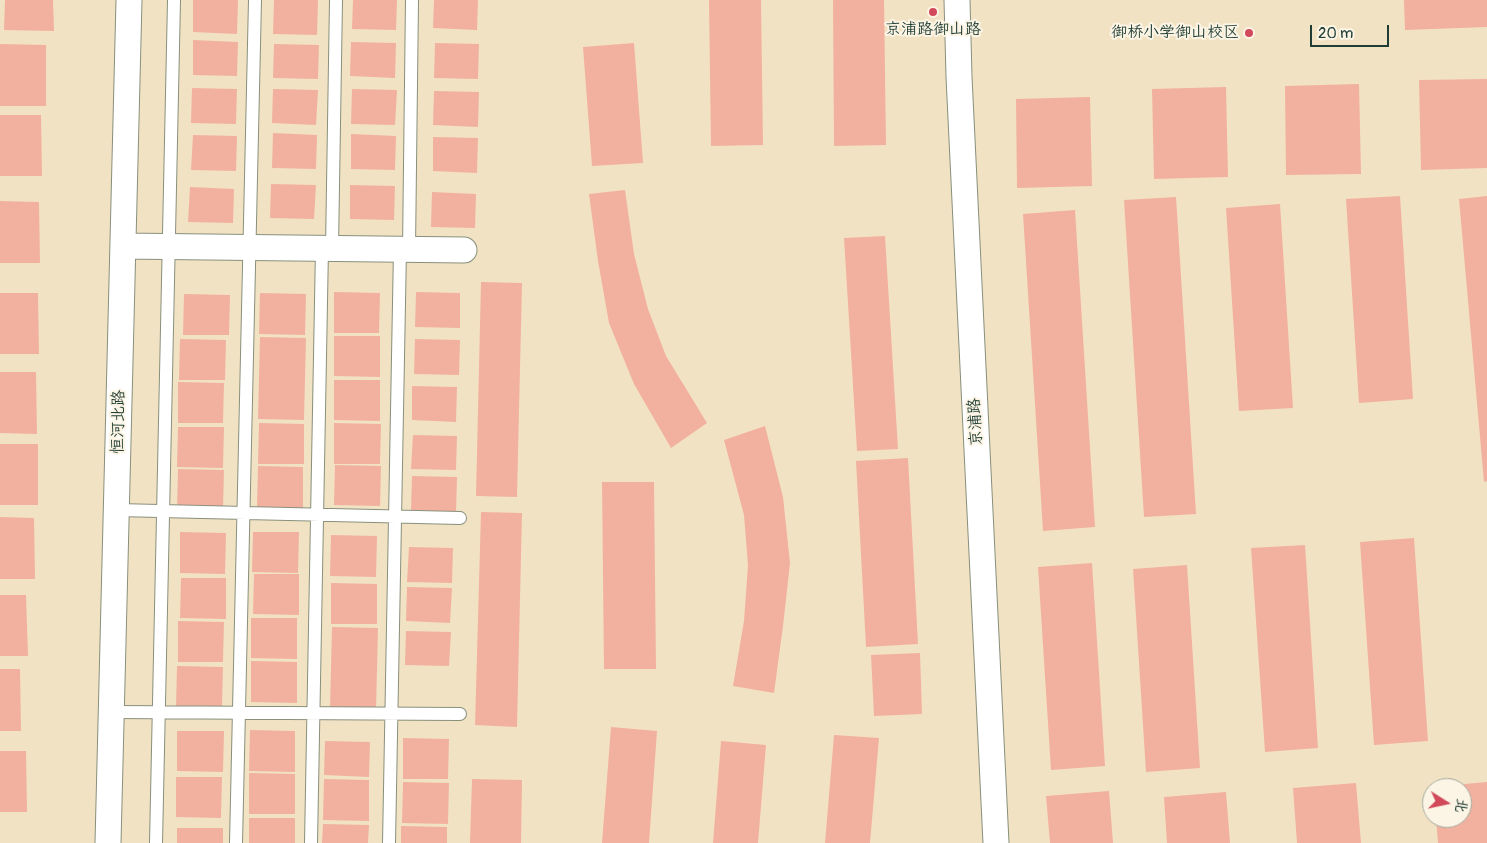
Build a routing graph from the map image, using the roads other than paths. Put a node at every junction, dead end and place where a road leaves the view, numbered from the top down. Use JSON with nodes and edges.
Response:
{"nodes":[{"id":1,"x":129,"y":0,"type":"edge"},
{"id":2,"x":174,"y":0,"type":"edge"},
{"id":3,"x":255,"y":0,"type":"edge"},
{"id":4,"x":336,"y":0,"type":"edge"},
{"id":5,"x":412,"y":0,"type":"edge"},
{"id":6,"x":957,"y":0,"type":"edge"},
{"id":7,"x":123,"y":246,"type":"junction"},
{"id":8,"x":168,"y":246,"type":"junction"},
{"id":9,"x":250,"y":247,"type":"junction"},
{"id":10,"x":327,"y":248,"type":"junction"},
{"id":11,"x":404,"y":249,"type":"junction"},
{"id":12,"x":464,"y":250,"type":"dead end"},
{"id":13,"x":117,"y":510,"type":"junction"},
{"id":14,"x":163,"y":511,"type":"junction"},
{"id":15,"x":244,"y":513,"type":"junction"},
{"id":16,"x":317,"y":515,"type":"junction"},
{"id":17,"x":396,"y":516,"type":"junction"},
{"id":18,"x":460,"y":518,"type":"dead end"},
{"id":19,"x":112,"y":712,"type":"junction"},
{"id":20,"x":159,"y":712,"type":"junction"},
{"id":21,"x":239,"y":713,"type":"junction"},
{"id":22,"x":313,"y":714,"type":"junction"},
{"id":23,"x":392,"y":714,"type":"junction"},
{"id":24,"x":460,"y":714,"type":"dead end"},
{"id":25,"x":108,"y":843,"type":"edge"},
{"id":26,"x":156,"y":843,"type":"edge"},
{"id":27,"x":236,"y":843,"type":"edge"},
{"id":28,"x":310,"y":843,"type":"edge"},
{"id":29,"x":389,"y":843,"type":"edge"},
{"id":30,"x":996,"y":843,"type":"edge"}],
"edges":[{"from":1,"to":7,"type":"street","name":"恒河北路"},
{"from":2,"to":8,"type":"lane"},
{"from":3,"to":9,"type":"lane"},
{"from":4,"to":10,"type":"lane"},
{"from":5,"to":11,"type":"lane"},
{"from":6,"to":30,"type":"street","name":"京浦路"},
{"from":7,"to":8,"type":"street"},
{"from":7,"to":13,"type":"street","name":"恒河北路"},
{"from":8,"to":9,"type":"street"},
{"from":8,"to":14,"type":"lane"},
{"from":9,"to":10,"type":"street"},
{"from":9,"to":15,"type":"lane"},
{"from":10,"to":11,"type":"street"},
{"from":10,"to":16,"type":"lane"},
{"from":11,"to":12,"type":"street"},
{"from":11,"to":17,"type":"lane"},
{"from":13,"to":14,"type":"lane"},
{"from":13,"to":19,"type":"street","name":"恒河北路"},
{"from":14,"to":15,"type":"lane"},
{"from":14,"to":20,"type":"lane"},
{"from":15,"to":16,"type":"lane"},
{"from":15,"to":21,"type":"lane"},
{"from":16,"to":17,"type":"lane"},
{"from":16,"to":22,"type":"lane"},
{"from":17,"to":18,"type":"lane"},
{"from":17,"to":23,"type":"lane"},
{"from":19,"to":20,"type":"lane"},
{"from":19,"to":25,"type":"street","name":"恒河北路"},
{"from":20,"to":21,"type":"lane"},
{"from":20,"to":26,"type":"lane"},
{"from":21,"to":22,"type":"lane"},
{"from":21,"to":27,"type":"lane"},
{"from":22,"to":23,"type":"lane"},
{"from":22,"to":28,"type":"lane"},
{"from":23,"to":24,"type":"lane"},
{"from":23,"to":29,"type":"lane"}]}
